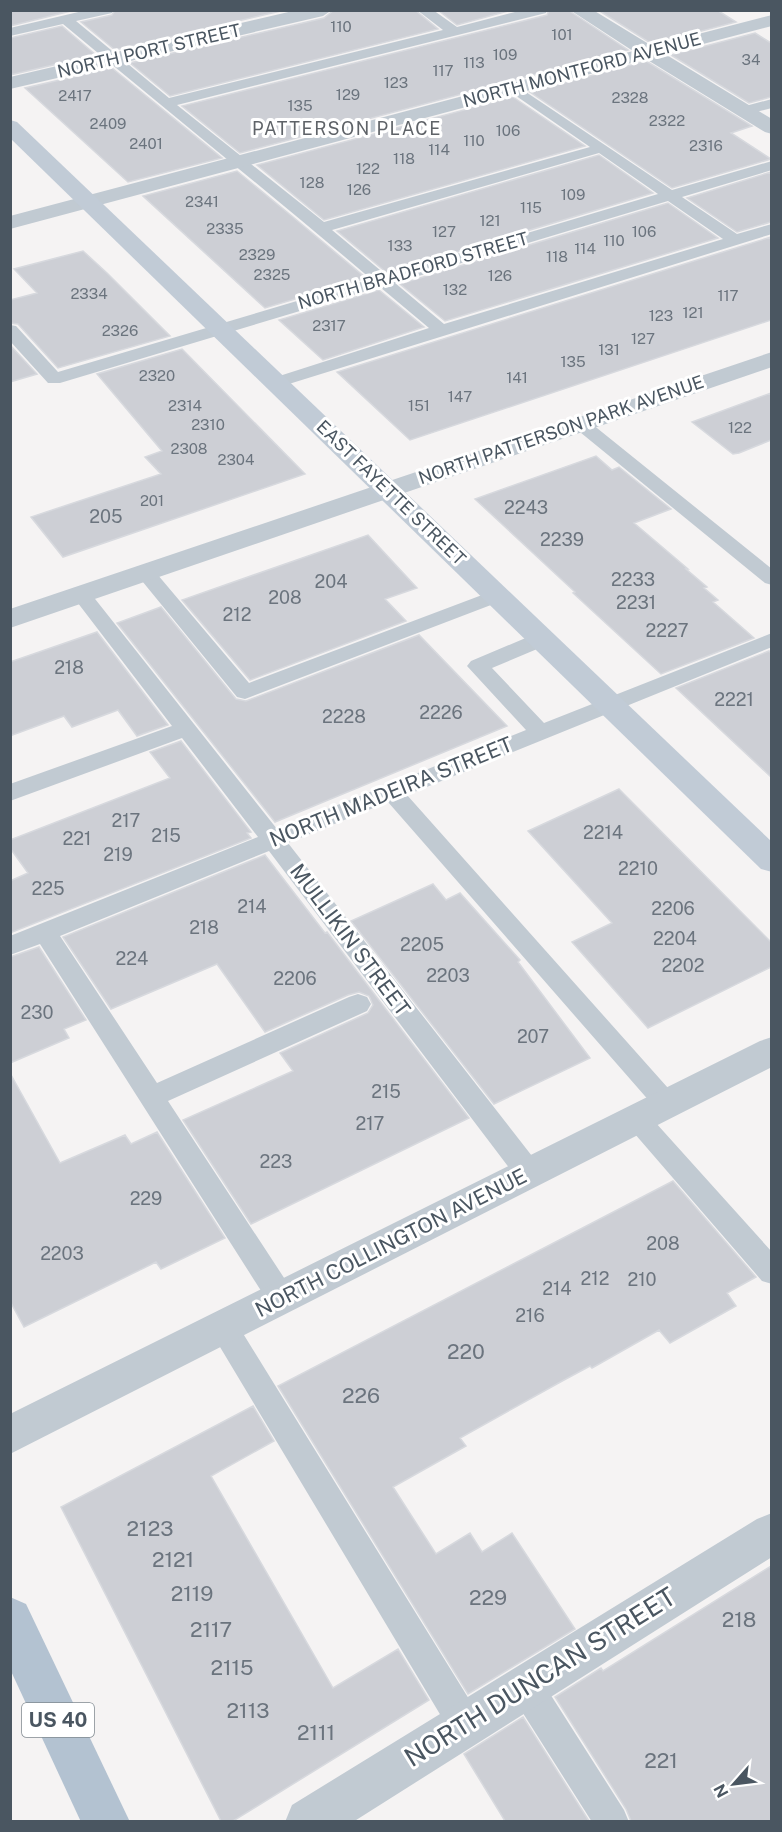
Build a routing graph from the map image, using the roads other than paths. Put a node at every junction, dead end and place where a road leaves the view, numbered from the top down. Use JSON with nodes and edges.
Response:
{"nodes":[{"id":1,"x":107,"y":10,"type":"edge"},
{"id":2,"x":323,"y":10,"type":"edge"},
{"id":3,"x":423,"y":10,"type":"edge"},
{"id":4,"x":541,"y":10,"type":"edge"},
{"id":5,"x":579,"y":10,"type":"edge"},
{"id":6,"x":67,"y":20,"type":"junction"},
{"id":7,"x":771,"y":20,"type":"edge"},
{"id":8,"x":10,"y":32,"type":"edge"},
{"id":9,"x":455,"y":32,"type":"junction"},
{"id":10,"x":648,"y":53,"type":"junction"},
{"id":11,"x":114,"y":59,"type":"junction"},
{"id":12,"x":10,"y":83,"type":"edge"},
{"id":13,"x":514,"y":88,"type":"junction"},
{"id":14,"x":166,"y":103,"type":"junction"},
{"id":15,"x":771,"y":103,"type":"edge"},
{"id":16,"x":743,"y":111,"type":"junction"},
{"id":17,"x":10,"y":126,"type":"edge"},
{"id":18,"x":771,"y":128,"type":"edge"},
{"id":19,"x":602,"y":148,"type":"junction"},
{"id":20,"x":239,"y":162,"type":"junction"},
{"id":21,"x":771,"y":165,"type":"edge"},
{"id":22,"x":670,"y":195,"type":"junction"},
{"id":23,"x":89,"y":202,"type":"junction"},
{"id":24,"x":10,"y":223,"type":"edge"},
{"id":25,"x":321,"y":228,"type":"junction"},
{"id":26,"x":771,"y":229,"type":"edge"},
{"id":27,"x":735,"y":240,"type":"junction"},
{"id":28,"x":383,"y":280,"type":"junction"},
{"id":29,"x":220,"y":328,"type":"junction"},
{"id":30,"x":10,"y":330,"type":"edge"},
{"id":31,"x":441,"y":330,"type":"junction"},
{"id":32,"x":771,"y":359,"type":"edge"},
{"id":33,"x":276,"y":383,"type":"junction"},
{"id":34,"x":581,"y":424,"type":"junction"},
{"id":35,"x":387,"y":489,"type":"junction"},
{"id":36,"x":145,"y":572,"type":"junction"},
{"id":37,"x":771,"y":579,"type":"edge"},
{"id":38,"x":81,"y":594,"type":"junction"},
{"id":39,"x":497,"y":596,"type":"junction"},
{"id":40,"x":10,"y":619,"type":"edge"},
{"id":41,"x":542,"y":639,"type":"junction"},
{"id":42,"x":771,"y":639,"type":"edge"},
{"id":43,"x":609,"y":704,"type":"junction"},
{"id":44,"x":186,"y":729,"type":"junction"},
{"id":45,"x":539,"y":731,"type":"junction"},
{"id":46,"x":392,"y":792,"type":"junction"},
{"id":47,"x":10,"y":793,"type":"edge"},
{"id":48,"x":274,"y":841,"type":"junction"},
{"id":49,"x":771,"y":861,"type":"edge"},
{"id":50,"x":45,"y":932,"type":"junction"},
{"id":51,"x":10,"y":946,"type":"edge"},
{"id":52,"x":358,"y":1004,"type":"dead end"},
{"id":53,"x":771,"y":1052,"type":"edge"},
{"id":54,"x":152,"y":1097,"type":"junction"},
{"id":55,"x":652,"y":1112,"type":"junction"},
{"id":56,"x":529,"y":1173,"type":"junction"},
{"id":57,"x":771,"y":1272,"type":"edge"},
{"id":58,"x":282,"y":1299,"type":"junction"},
{"id":59,"x":224,"y":1328,"type":"junction"},
{"id":60,"x":10,"y":1436,"type":"edge"},
{"id":61,"x":771,"y":1533,"type":"edge"},
{"id":62,"x":10,"y":1619,"type":"edge"},
{"id":63,"x":526,"y":1687,"type":"junction"},
{"id":64,"x":465,"y":1724,"type":"junction"},
{"id":65,"x":106,"y":1821,"type":"edge"},
{"id":66,"x":309,"y":1821,"type":"edge"},
{"id":67,"x":612,"y":1821,"type":"edge"}],
"edges":[{"from":1,"to":6,"type":"lane"},
{"from":2,"to":11,"type":"street","name":"NORTH PORT STREET"},
{"from":3,"to":9,"type":"lane"},
{"from":4,"to":9,"type":"lane"},
{"from":5,"to":10,"type":"street"},
{"from":6,"to":8,"type":"lane"},
{"from":6,"to":11,"type":"lane"},
{"from":7,"to":10,"type":"street","name":"NORTH MONTFORD AVENUE"},
{"from":9,"to":14,"type":"lane"},
{"from":10,"to":13,"type":"street","name":"NORTH MONTFORD AVENUE"},
{"from":10,"to":16,"type":"street"},
{"from":11,"to":12,"type":"street","name":"NORTH PORT STREET"},
{"from":11,"to":14,"type":"lane"},
{"from":13,"to":19,"type":"lane"},
{"from":13,"to":20,"type":"street","name":"NORTH MONTFORD AVENUE"},
{"from":14,"to":20,"type":"lane"},
{"from":15,"to":16,"type":"lane"},
{"from":16,"to":18,"type":"street"},
{"from":17,"to":23,"type":"main road","name":"EAST FAYETTE STREET"},
{"from":19,"to":22,"type":"lane"},
{"from":19,"to":25,"type":"lane"},
{"from":20,"to":23,"type":"street","name":"NORTH MONTFORD AVENUE"},
{"from":20,"to":25,"type":"lane"},
{"from":21,"to":22,"type":"lane","name":"NORTH BRADFORD STREET"},
{"from":22,"to":27,"type":"lane"},
{"from":22,"to":28,"type":"lane","name":"NORTH BRADFORD STREET"},
{"from":23,"to":24,"type":"street","name":"NORTH MONTFORD AVENUE"},
{"from":23,"to":29,"type":"main road","name":"EAST FAYETTE STREET"},
{"from":25,"to":28,"type":"lane"},
{"from":26,"to":27,"type":"lane"},
{"from":27,"to":31,"type":"lane"},
{"from":28,"to":29,"type":"lane","name":"NORTH BRADFORD STREET"},
{"from":28,"to":31,"type":"lane"},
{"from":29,"to":30,"type":"lane","name":"NORTH BRADFORD STREET"},
{"from":29,"to":33,"type":"main road","name":"EAST FAYETTE STREET"},
{"from":31,"to":33,"type":"lane"},
{"from":32,"to":34,"type":"street","name":"NORTH PATTERSON PARK AVENUE"},
{"from":33,"to":35,"type":"main road","name":"EAST FAYETTE STREET"},
{"from":34,"to":35,"type":"street","name":"NORTH PATTERSON PARK AVENUE"},
{"from":34,"to":37,"type":"lane"},
{"from":35,"to":36,"type":"street","name":"NORTH PATTERSON PARK AVENUE"},
{"from":35,"to":39,"type":"main road","name":"EAST FAYETTE STREET"},
{"from":36,"to":38,"type":"street","name":"NORTH PATTERSON PARK AVENUE"},
{"from":36,"to":39,"type":"lane"},
{"from":38,"to":40,"type":"street","name":"NORTH PATTERSON PARK AVENUE"},
{"from":38,"to":44,"type":"lane","name":"MULLIKIN STREET"},
{"from":39,"to":41,"type":"main road","name":"EAST FAYETTE STREET"},
{"from":41,"to":43,"type":"main road","name":"EAST FAYETTE STREET"},
{"from":41,"to":45,"type":"lane"},
{"from":42,"to":43,"type":"lane","name":"NORTH MADEIRA STREET"},
{"from":43,"to":45,"type":"lane","name":"NORTH MADEIRA STREET"},
{"from":43,"to":49,"type":"main road","name":"EAST FAYETTE STREET"},
{"from":44,"to":47,"type":"lane"},
{"from":44,"to":48,"type":"lane","name":"MULLIKIN STREET"},
{"from":45,"to":46,"type":"lane","name":"NORTH MADEIRA STREET"},
{"from":46,"to":48,"type":"lane","name":"NORTH MADEIRA STREET"},
{"from":46,"to":55,"type":"lane"},
{"from":48,"to":50,"type":"lane","name":"NORTH MADEIRA STREET"},
{"from":48,"to":56,"type":"lane","name":"MULLIKIN STREET"},
{"from":50,"to":51,"type":"lane","name":"NORTH MADEIRA STREET"},
{"from":50,"to":54,"type":"lane"},
{"from":52,"to":54,"type":"lane"},
{"from":53,"to":55,"type":"street","name":"NORTH COLLINGTON AVENUE"},
{"from":54,"to":58,"type":"lane"},
{"from":55,"to":56,"type":"street","name":"NORTH COLLINGTON AVENUE"},
{"from":55,"to":57,"type":"lane"},
{"from":56,"to":58,"type":"street","name":"NORTH COLLINGTON AVENUE"},
{"from":58,"to":59,"type":"street","name":"NORTH COLLINGTON AVENUE"},
{"from":59,"to":60,"type":"street","name":"NORTH COLLINGTON AVENUE"},
{"from":59,"to":64,"type":"lane"},
{"from":61,"to":63,"type":"street","name":"NORTH DUNCAN STREET"},
{"from":62,"to":65,"type":"main road","number":"US 40"},
{"from":63,"to":64,"type":"street","name":"NORTH DUNCAN STREET"},
{"from":63,"to":67,"type":"lane"},
{"from":64,"to":66,"type":"street","name":"NORTH DUNCAN STREET"}]}
